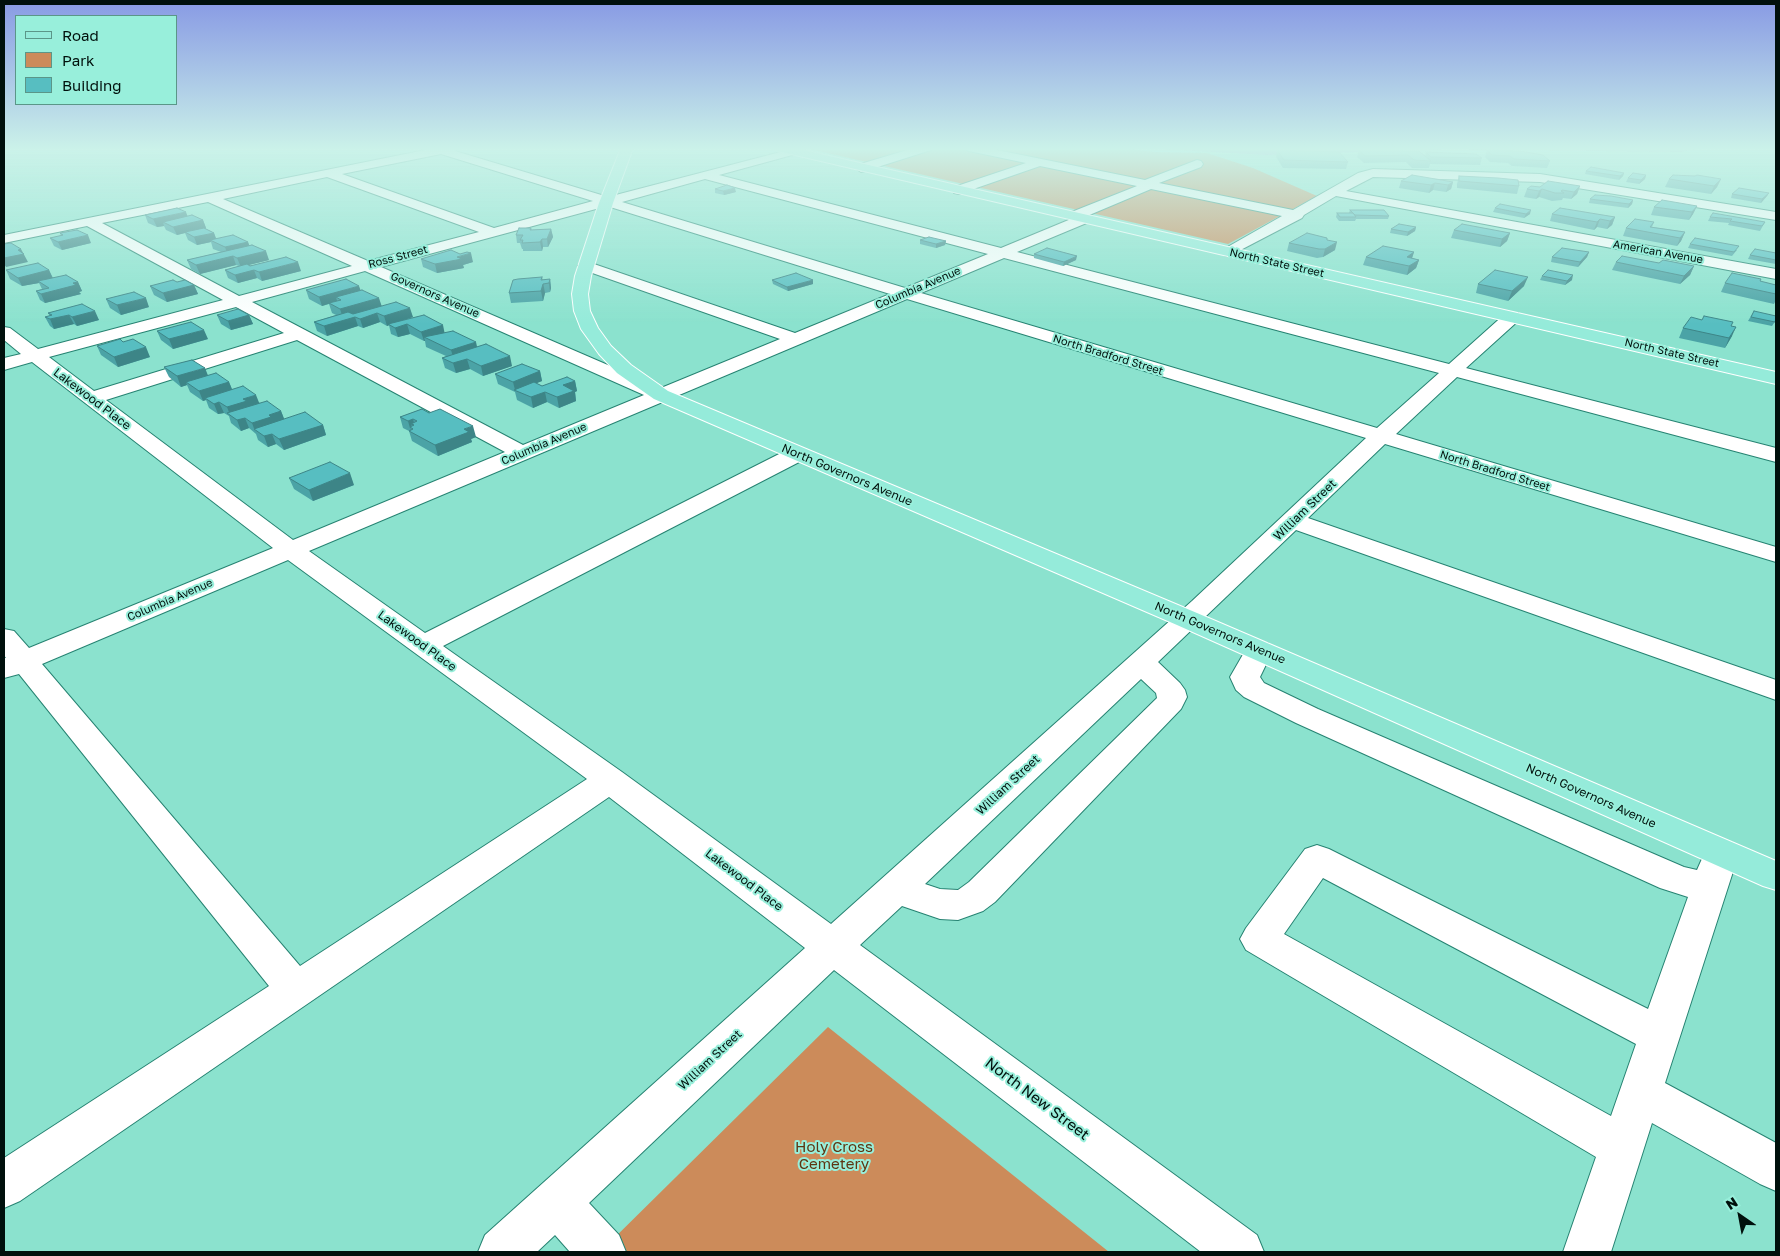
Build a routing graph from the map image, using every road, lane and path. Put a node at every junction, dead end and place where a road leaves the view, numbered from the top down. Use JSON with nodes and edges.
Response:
{"nodes":[{"id":1,"x":162,"y":207,"type":"edge"},
{"id":2,"x":230,"y":207,"type":"edge"},
{"id":3,"x":421,"y":207,"type":"edge"},
{"id":4,"x":592,"y":207,"type":"edge"},
{"id":5,"x":605,"y":207,"type":"edge"},
{"id":6,"x":618,"y":207,"type":"edge"},
{"id":7,"x":825,"y":207,"type":"edge"},
{"id":8,"x":1030,"y":207,"type":"edge"},
{"id":9,"x":1103,"y":207,"type":"edge"},
{"id":10,"x":1255,"y":207,"type":"edge"},
{"id":11,"x":1310,"y":207,"type":"edge"},
{"id":12,"x":1412,"y":207,"type":"edge"},
{"id":13,"x":1717,"y":207,"type":"edge"},
{"id":14,"x":1297,"y":215,"type":"junction"},
{"id":15,"x":1776,"y":216,"type":"edge"},
{"id":16,"x":1079,"y":218,"type":"junction"},
{"id":17,"x":89,"y":222,"type":"junction"},
{"id":18,"x":4,"y":230,"type":"edge"},
{"id":19,"x":492,"y":232,"type":"junction"},
{"id":20,"x":20,"y":236,"type":"junction"},
{"id":21,"x":4,"y":239,"type":"edge"},
{"id":22,"x":1229,"y":252,"type":"junction"},
{"id":23,"x":1002,"y":253,"type":"junction"},
{"id":24,"x":367,"y":266,"type":"junction"},
{"id":25,"x":586,"y":266,"type":"junction"},
{"id":26,"x":1776,"y":274,"type":"edge"},
{"id":27,"x":905,"y":293,"type":"junction"},
{"id":28,"x":237,"y":301,"type":"junction"},
{"id":29,"x":1512,"y":317,"type":"junction"},
{"id":30,"x":4,"y":332,"type":"edge"},
{"id":31,"x":299,"y":334,"type":"junction"},
{"id":32,"x":796,"y":339,"type":"junction"},
{"id":33,"x":34,"y":355,"type":"junction"},
{"id":34,"x":4,"y":364,"type":"edge"},
{"id":35,"x":1453,"y":370,"type":"junction"},
{"id":36,"x":1776,"y":378,"type":"edge"},
{"id":37,"x":661,"y":395,"type":"junction"},
{"id":38,"x":90,"y":398,"type":"junction"},
{"id":39,"x":1380,"y":437,"type":"junction"},
{"id":40,"x":522,"y":453,"type":"junction"},
{"id":41,"x":797,"y":454,"type":"junction"},
{"id":42,"x":1776,"y":455,"type":"edge"},
{"id":43,"x":1294,"y":521,"type":"junction"},
{"id":44,"x":291,"y":550,"type":"junction"},
{"id":45,"x":1776,"y":555,"type":"edge"},
{"id":46,"x":1188,"y":619,"type":"junction"},
{"id":47,"x":423,"y":645,"type":"junction"},
{"id":48,"x":1259,"y":650,"type":"junction"},
{"id":49,"x":10,"y":656,"type":"edge"},
{"id":50,"x":1141,"y":662,"type":"junction"},
{"id":51,"x":1776,"y":690,"type":"edge"},
{"id":52,"x":610,"y":780,"type":"junction"},
{"id":53,"x":1715,"y":870,"type":"junction"},
{"id":54,"x":1776,"y":876,"type":"edge"},
{"id":55,"x":896,"y":889,"type":"junction"},
{"id":56,"x":834,"y":946,"type":"junction"},
{"id":57,"x":296,"y":990,"type":"junction"},
{"id":58,"x":1661,"y":1036,"type":"junction"},
{"id":59,"x":1641,"y":1093,"type":"junction"},
{"id":60,"x":1622,"y":1147,"type":"junction"},
{"id":61,"x":1776,"y":1168,"type":"edge"},
{"id":62,"x":4,"y":1185,"type":"edge"},
{"id":63,"x":557,"y":1202,"type":"junction"},
{"id":64,"x":502,"y":1252,"type":"edge"},
{"id":65,"x":602,"y":1252,"type":"edge"},
{"id":66,"x":1240,"y":1252,"type":"edge"},
{"id":67,"x":1587,"y":1252,"type":"edge"}],
"edges":[{"from":1,"to":17,"type":"street"},
{"from":2,"to":24,"type":"street","name":"Governors Avenue"},
{"from":3,"to":19,"type":"street"},
{"from":4,"to":19,"type":"street","name":"Ross Street"},
{"from":5,"to":25,"type":"main road","name":"North Governors Avenue"},
{"from":6,"to":27,"type":"street","name":"North Bradford Street"},
{"from":7,"to":23,"type":"street"},
{"from":8,"to":16,"type":"main road","name":"North State Street"},
{"from":9,"to":16,"type":"street","name":"Columbia Avenue"},
{"from":10,"to":14,"type":"street"},
{"from":11,"to":14,"type":"street"},
{"from":12,"to":26,"type":"street","name":"American Avenue"},
{"from":13,"to":15,"type":"street"},
{"from":14,"to":22,"type":"street"},
{"from":16,"to":22,"type":"main road","name":"North State Street"},
{"from":16,"to":23,"type":"street","name":"Columbia Avenue"},
{"from":17,"to":20,"type":"street"},
{"from":17,"to":28,"type":"street"},
{"from":18,"to":20,"type":"street"},
{"from":19,"to":24,"type":"street","name":"Ross Street"},
{"from":20,"to":21,"type":"street"},
{"from":22,"to":29,"type":"main road","name":"North State Street"},
{"from":23,"to":27,"type":"street","name":"Columbia Avenue"},
{"from":23,"to":35,"type":"street"},
{"from":24,"to":28,"type":"street","name":"Ross Street"},
{"from":24,"to":37,"type":"street","name":"Governors Avenue"},
{"from":25,"to":32,"type":"street"},
{"from":25,"to":37,"type":"main road","name":"North Governors Avenue"},
{"from":27,"to":32,"type":"street","name":"Columbia Avenue"},
{"from":27,"to":39,"type":"street","name":"North Bradford Street"},
{"from":28,"to":31,"type":"street"},
{"from":28,"to":33,"type":"street","name":"Ross Street"},
{"from":29,"to":35,"type":"street","name":"William Street"},
{"from":29,"to":36,"type":"main road","name":"North State Street"},
{"from":30,"to":33,"type":"street","name":"Lakewood Place"},
{"from":31,"to":38,"type":"street"},
{"from":31,"to":40,"type":"street"},
{"from":32,"to":37,"type":"street","name":"Columbia Avenue"},
{"from":33,"to":34,"type":"street","name":"Ross Street"},
{"from":33,"to":38,"type":"street","name":"Lakewood Place"},
{"from":35,"to":39,"type":"street","name":"William Street"},
{"from":35,"to":42,"type":"street"},
{"from":37,"to":40,"type":"street","name":"Columbia Avenue"},
{"from":37,"to":41,"type":"main road","name":"North Governors Avenue"},
{"from":38,"to":44,"type":"street","name":"Lakewood Place"},
{"from":39,"to":43,"type":"street","name":"William Street"},
{"from":39,"to":45,"type":"street","name":"North Bradford Street"},
{"from":40,"to":44,"type":"street","name":"Columbia Avenue"},
{"from":41,"to":46,"type":"main road","name":"North Governors Avenue"},
{"from":41,"to":47,"type":"street"},
{"from":43,"to":46,"type":"street","name":"William Street"},
{"from":43,"to":51,"type":"street"},
{"from":44,"to":47,"type":"street","name":"Lakewood Place"},
{"from":44,"to":49,"type":"street","name":"Columbia Avenue"},
{"from":46,"to":48,"type":"main road","name":"North Governors Avenue"},
{"from":46,"to":50,"type":"street","name":"William Street"},
{"from":47,"to":52,"type":"street","name":"Lakewood Place"},
{"from":48,"to":53,"type":"main road","name":"North Governors Avenue"},
{"from":48,"to":53,"type":"street"},
{"from":49,"to":57,"type":"street"},
{"from":50,"to":55,"type":"street","name":"William Street"},
{"from":50,"to":55,"type":"street"},
{"from":52,"to":56,"type":"street","name":"Lakewood Place"},
{"from":52,"to":57,"type":"street"},
{"from":53,"to":54,"type":"main road","name":"North Governors Avenue"},
{"from":53,"to":58,"type":"street"},
{"from":55,"to":56,"type":"street","name":"William Street"},
{"from":56,"to":63,"type":"street","name":"William Street"},
{"from":56,"to":66,"type":"street","name":"North New Street"},
{"from":57,"to":62,"type":"street"},
{"from":58,"to":59,"type":"street"},
{"from":58,"to":60,"type":"street"},
{"from":59,"to":60,"type":"street"},
{"from":59,"to":61,"type":"street"},
{"from":60,"to":67,"type":"street"},
{"from":63,"to":64,"type":"street","name":"William Street"},
{"from":63,"to":65,"type":"street"}]}
